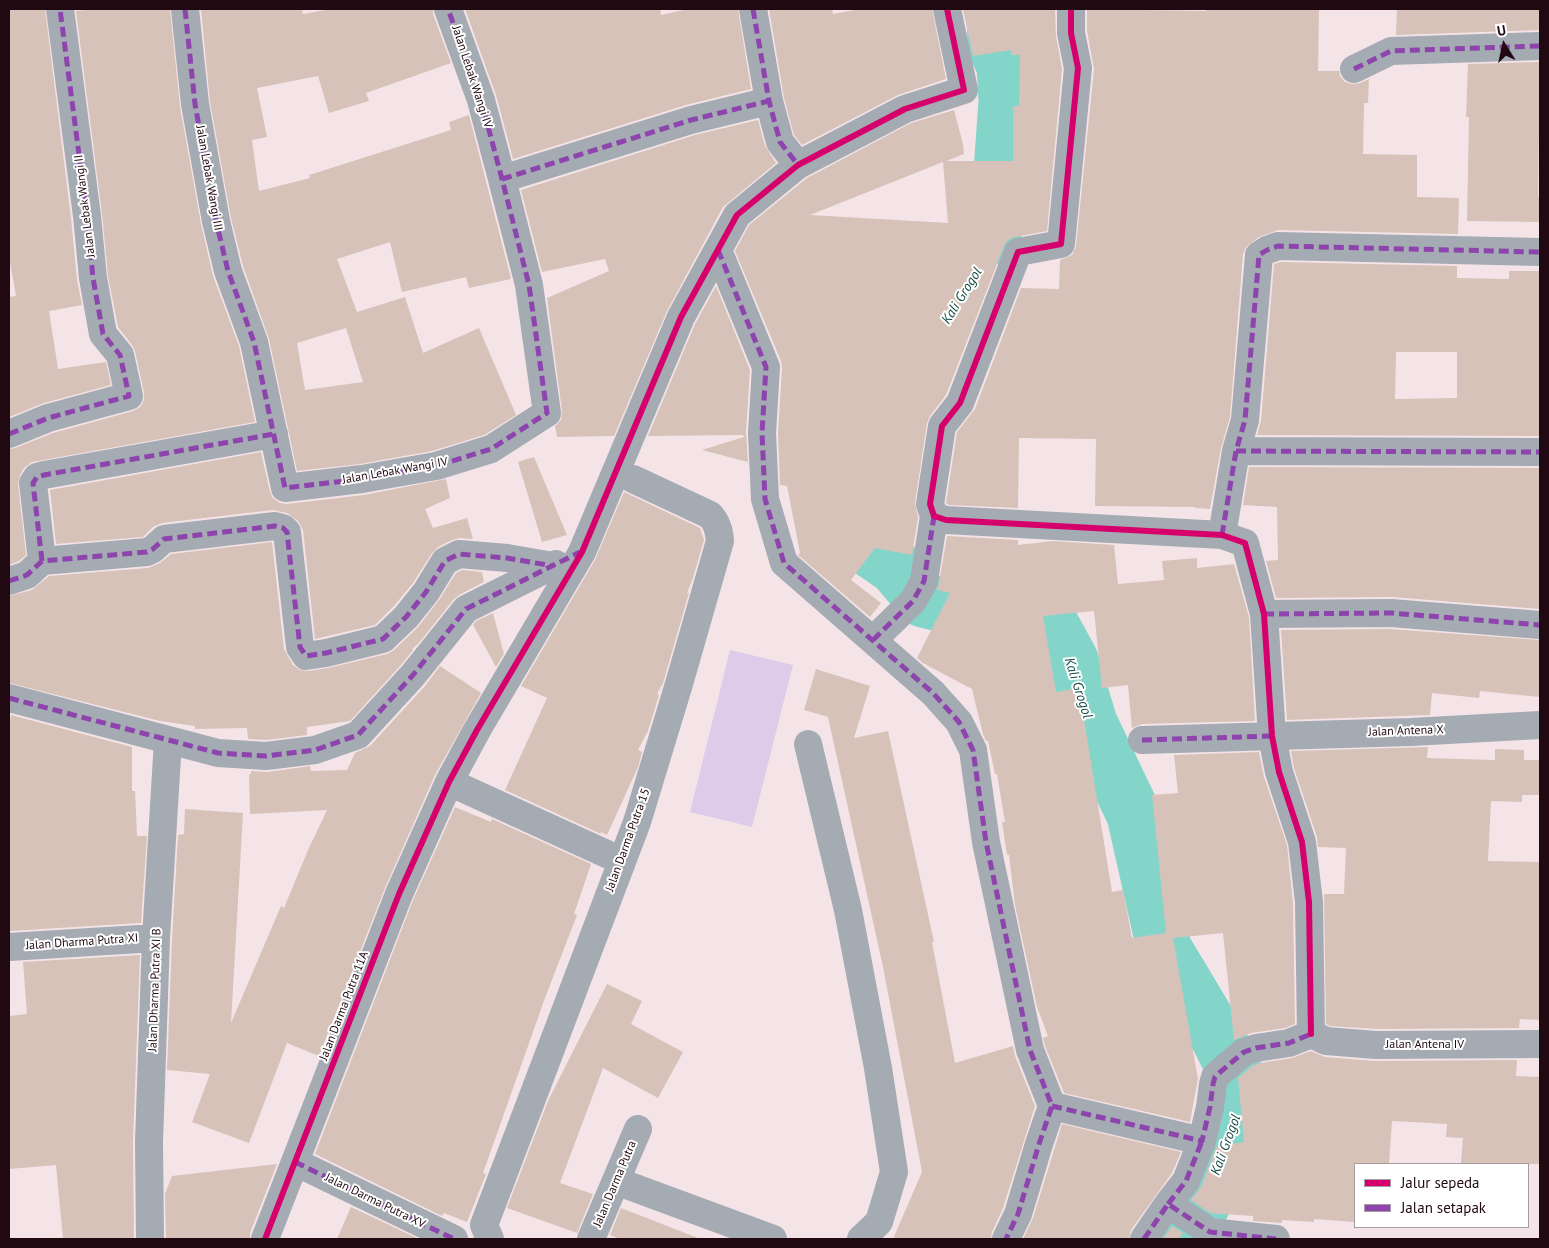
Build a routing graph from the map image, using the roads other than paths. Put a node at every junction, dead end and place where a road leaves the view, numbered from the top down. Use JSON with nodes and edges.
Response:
{"nodes":[{"id":1,"x":60,"y":9,"type":"edge"},
{"id":2,"x":184,"y":9,"type":"edge"},
{"id":3,"x":448,"y":9,"type":"edge"},
{"id":4,"x":753,"y":9,"type":"edge"},
{"id":5,"x":947,"y":9,"type":"edge"},
{"id":6,"x":1071,"y":9,"type":"edge"},
{"id":7,"x":1540,"y":46,"type":"edge"},
{"id":8,"x":1354,"y":69,"type":"dead end"},
{"id":9,"x":769,"y":101,"type":"junction"},
{"id":10,"x":798,"y":165,"type":"junction"},
{"id":11,"x":502,"y":179,"type":"junction"},
{"id":12,"x":718,"y":250,"type":"junction"},
{"id":13,"x":1540,"y":252,"type":"edge"},
{"id":14,"x":9,"y":434,"type":"edge"},
{"id":15,"x":274,"y":434,"type":"junction"},
{"id":16,"x":1236,"y":451,"type":"junction"},
{"id":17,"x":1540,"y":452,"type":"edge"},
{"id":18,"x":633,"y":479,"type":"dead end"},
{"id":19,"x":934,"y":516,"type":"junction"},
{"id":20,"x":1222,"y":535,"type":"junction"},
{"id":21,"x":582,"y":552,"type":"junction"},
{"id":22,"x":42,"y":561,"type":"junction"},
{"id":23,"x":553,"y":566,"type":"junction"},
{"id":24,"x":9,"y":582,"type":"edge"},
{"id":25,"x":1264,"y":614,"type":"junction"},
{"id":26,"x":1540,"y":625,"type":"edge"},
{"id":27,"x":873,"y":640,"type":"junction"},
{"id":28,"x":9,"y":698,"type":"edge"},
{"id":29,"x":1540,"y":725,"type":"edge"},
{"id":30,"x":1272,"y":736,"type":"junction"},
{"id":31,"x":168,"y":740,"type":"junction"},
{"id":32,"x":1142,"y":740,"type":"dead end"},
{"id":33,"x":808,"y":744,"type":"dead end"},
{"id":34,"x":449,"y":782,"type":"junction"},
{"id":35,"x":622,"y":861,"type":"junction"},
{"id":36,"x":156,"y":938,"type":"junction"},
{"id":37,"x":9,"y":947,"type":"edge"},
{"id":38,"x":1311,"y":1034,"type":"junction"},
{"id":39,"x":1540,"y":1044,"type":"edge"},
{"id":40,"x":1052,"y":1106,"type":"junction"},
{"id":41,"x":638,"y":1129,"type":"dead end"},
{"id":42,"x":1202,"y":1141,"type":"junction"},
{"id":43,"x":296,"y":1162,"type":"junction"},
{"id":44,"x":616,"y":1181,"type":"junction"},
{"id":45,"x":1191,"y":1219,"type":"junction"},
{"id":46,"x":150,"y":1239,"type":"edge"},
{"id":47,"x":265,"y":1239,"type":"edge"},
{"id":48,"x":454,"y":1239,"type":"edge"},
{"id":49,"x":490,"y":1239,"type":"edge"},
{"id":50,"x":591,"y":1239,"type":"edge"},
{"id":51,"x":773,"y":1239,"type":"edge"},
{"id":52,"x":862,"y":1239,"type":"edge"},
{"id":53,"x":1006,"y":1239,"type":"edge"},
{"id":54,"x":1144,"y":1239,"type":"edge"},
{"id":55,"x":1276,"y":1239,"type":"edge"}],
"edges":[{"from":1,"to":14,"type":"street","name":"Jalan Lebak Wangi II"},
{"from":2,"to":15,"type":"street","name":"Jalan Lebak Wangi III"},
{"from":3,"to":11,"type":"street","name":"Jalan Lebak Wangi IV"},
{"from":4,"to":9,"type":"street"},
{"from":5,"to":10,"type":"street","name":"Jalan Darma Putra 11A"},
{"from":6,"to":19,"type":"street"},
{"from":7,"to":8,"type":"street"},
{"from":9,"to":10,"type":"street"},
{"from":9,"to":11,"type":"street"},
{"from":10,"to":12,"type":"street","name":"Jalan Darma Putra 11A"},
{"from":11,"to":15,"type":"street","name":"Jalan Lebak Wangi IV"},
{"from":12,"to":21,"type":"street","name":"Jalan Darma Putra 11A"},
{"from":12,"to":27,"type":"street"},
{"from":13,"to":16,"type":"street"},
{"from":15,"to":22,"type":"street"},
{"from":16,"to":17,"type":"street"},
{"from":16,"to":20,"type":"street"},
{"from":18,"to":35,"type":"street","name":"Jalan Darma Putra 15"},
{"from":19,"to":20,"type":"street"},
{"from":19,"to":27,"type":"street"},
{"from":20,"to":25,"type":"street"},
{"from":21,"to":23,"type":"street"},
{"from":21,"to":34,"type":"street","name":"Jalan Darma Putra 11A"},
{"from":22,"to":23,"type":"street"},
{"from":22,"to":24,"type":"street"},
{"from":23,"to":31,"type":"street"},
{"from":25,"to":26,"type":"street"},
{"from":25,"to":30,"type":"street"},
{"from":27,"to":40,"type":"street"},
{"from":28,"to":31,"type":"street"},
{"from":29,"to":30,"type":"street","name":"Jalan Antena X"},
{"from":30,"to":32,"type":"street","name":"Jalan Antena X"},
{"from":30,"to":38,"type":"street"},
{"from":31,"to":36,"type":"street","name":"Jalan Dharma Putra XI B"},
{"from":33,"to":52,"type":"street"},
{"from":34,"to":35,"type":"street"},
{"from":34,"to":43,"type":"street","name":"Jalan Darma Putra 11A"},
{"from":35,"to":49,"type":"street","name":"Jalan Darma Putra 15"},
{"from":36,"to":37,"type":"street","name":"Jalan Dharma Putra XI"},
{"from":36,"to":46,"type":"street","name":"Jalan Dharma Putra XI B"},
{"from":38,"to":39,"type":"street","name":"Jalan Antena IV"},
{"from":38,"to":42,"type":"street"},
{"from":40,"to":42,"type":"street"},
{"from":40,"to":53,"type":"street"},
{"from":41,"to":44,"type":"street","name":"Jalan Darma Putra"},
{"from":42,"to":45,"type":"street"},
{"from":43,"to":47,"type":"street","name":"Jalan Darma Putra 11A"},
{"from":43,"to":48,"type":"street","name":"Jalan Darma Putra XV"},
{"from":44,"to":50,"type":"street","name":"Jalan Darma Putra"},
{"from":44,"to":51,"type":"street"},
{"from":45,"to":54,"type":"street"},
{"from":45,"to":55,"type":"street"}]}
